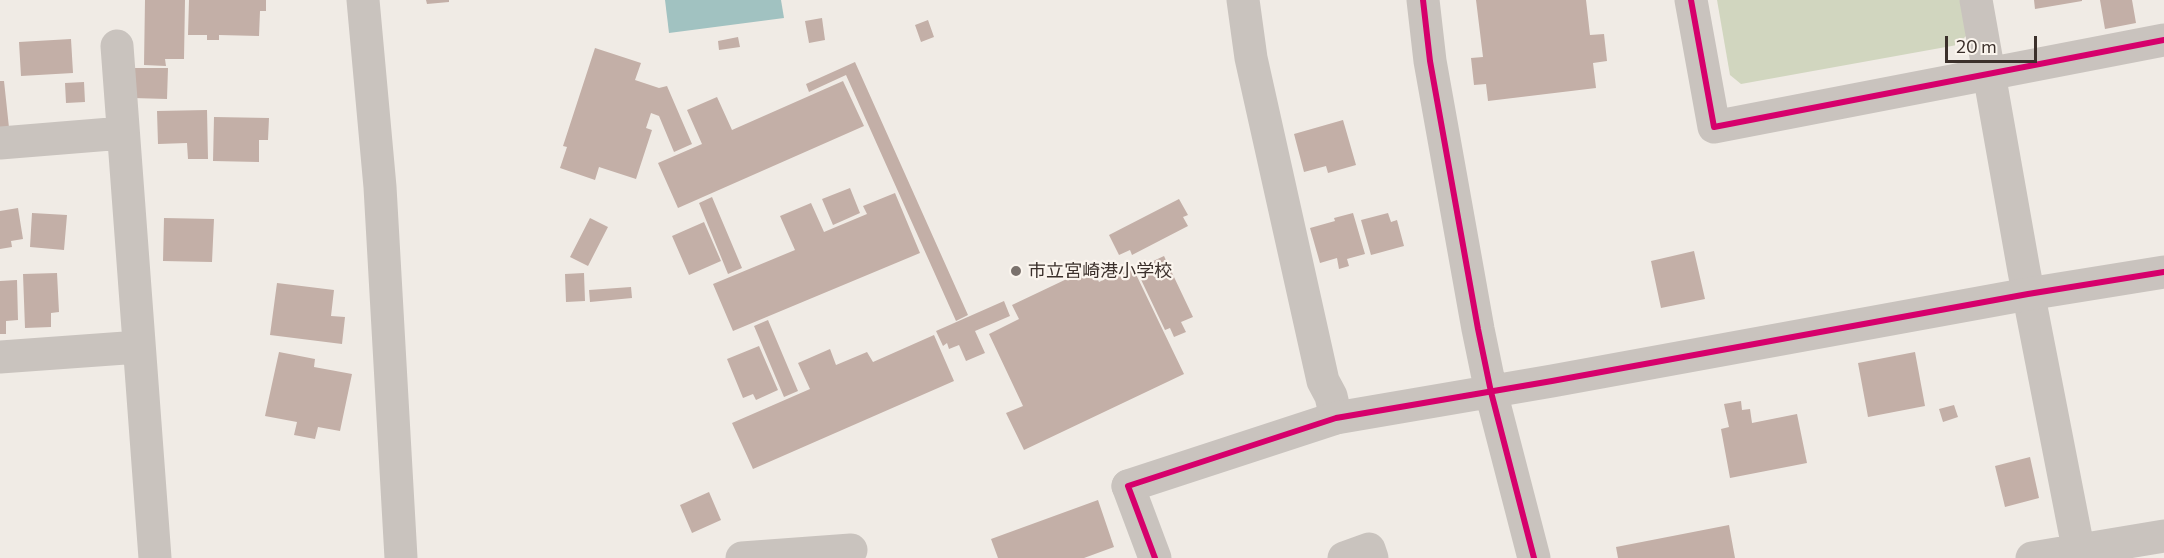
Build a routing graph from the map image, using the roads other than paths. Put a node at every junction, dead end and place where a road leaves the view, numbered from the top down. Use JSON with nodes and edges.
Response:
{"nodes":[{"id":1,"x":363,"y":0,"type":"edge"},
{"id":2,"x":1244,"y":0,"type":"edge"},
{"id":3,"x":1423,"y":0,"type":"edge"},
{"id":4,"x":1691,"y":0,"type":"edge"},
{"id":5,"x":1976,"y":0,"type":"edge"},
{"id":6,"x":2164,"y":40,"type":"edge"},
{"id":7,"x":117,"y":46,"type":"dead end"},
{"id":8,"x":1990,"y":74,"type":"junction"},
{"id":9,"x":123,"y":133,"type":"junction"},
{"id":10,"x":0,"y":143,"type":"edge"},
{"id":11,"x":2164,"y":272,"type":"edge"},
{"id":12,"x":2028,"y":294,"type":"junction"},
{"id":13,"x":139,"y":347,"type":"junction"},
{"id":14,"x":0,"y":357,"type":"edge"},
{"id":15,"x":1491,"y":392,"type":"junction"},
{"id":16,"x":1336,"y":418,"type":"junction"},
{"id":17,"x":2164,"y":536,"type":"edge"},
{"id":18,"x":851,"y":550,"type":"dead end"},
{"id":19,"x":2079,"y":554,"type":"edge"},
{"id":20,"x":155,"y":558,"type":"edge"},
{"id":21,"x":401,"y":558,"type":"edge"},
{"id":22,"x":742,"y":558,"type":"edge"},
{"id":23,"x":1155,"y":558,"type":"edge"},
{"id":24,"x":1344,"y":558,"type":"edge"},
{"id":25,"x":1372,"y":558,"type":"edge"},
{"id":26,"x":1534,"y":558,"type":"edge"},
{"id":27,"x":2032,"y":558,"type":"edge"}],
"edges":[{"from":1,"to":21,"type":"street"},
{"from":2,"to":16,"type":"street"},
{"from":3,"to":15,"type":"street"},
{"from":4,"to":8,"type":"street"},
{"from":5,"to":8,"type":"street"},
{"from":6,"to":8,"type":"street"},
{"from":7,"to":9,"type":"street"},
{"from":8,"to":12,"type":"street"},
{"from":9,"to":10,"type":"street"},
{"from":9,"to":13,"type":"street"},
{"from":11,"to":12,"type":"street"},
{"from":12,"to":15,"type":"street"},
{"from":12,"to":19,"type":"street"},
{"from":13,"to":14,"type":"street"},
{"from":13,"to":20,"type":"street"},
{"from":15,"to":16,"type":"street"},
{"from":15,"to":26,"type":"street"},
{"from":16,"to":23,"type":"street"},
{"from":17,"to":19,"type":"street"},
{"from":18,"to":22,"type":"street"},
{"from":19,"to":27,"type":"street"},
{"from":24,"to":25,"type":"street"}]}
